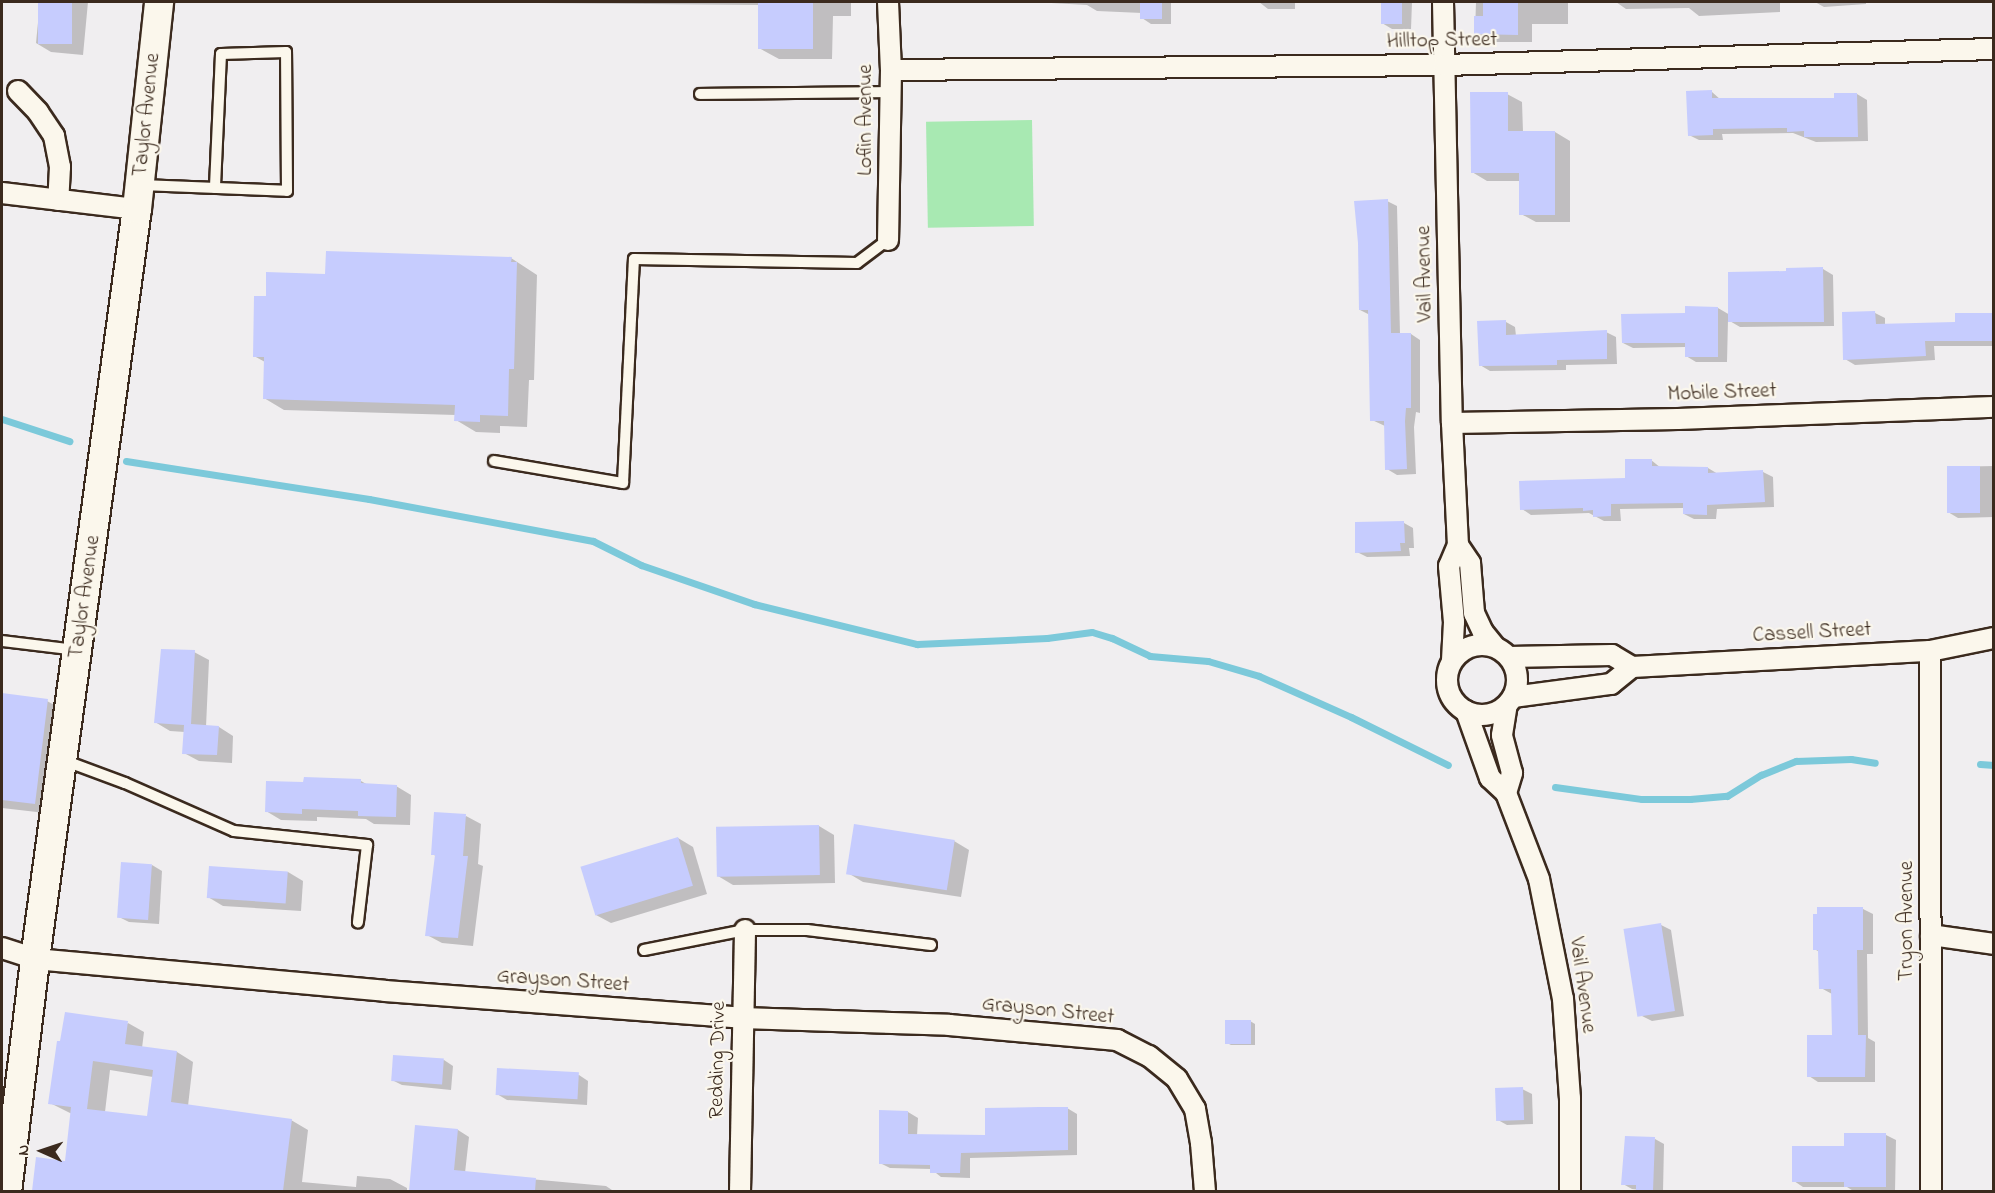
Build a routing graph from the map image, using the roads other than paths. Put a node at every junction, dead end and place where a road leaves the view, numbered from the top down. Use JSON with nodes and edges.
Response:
{"nodes":[{"id":1,"x":159,"y":2,"type":"edge"},
{"id":2,"x":888,"y":2,"type":"edge"},
{"id":3,"x":1443,"y":2,"type":"edge"},
{"id":4,"x":1993,"y":52,"type":"edge"},
{"id":5,"x":1444,"y":65,"type":"junction"},
{"id":6,"x":891,"y":70,"type":"junction"},
{"id":7,"x":18,"y":91,"type":"dead end"},
{"id":8,"x":891,"y":92,"type":"junction"},
{"id":9,"x":700,"y":94,"type":"dead end"},
{"id":10,"x":214,"y":188,"type":"junction"},
{"id":11,"x":2,"y":193,"type":"edge"},
{"id":12,"x":138,"y":197,"type":"junction"},
{"id":13,"x":58,"y":200,"type":"junction"},
{"id":14,"x":888,"y":240,"type":"joint"},
{"id":15,"x":1994,"y":407,"type":"edge"},
{"id":16,"x":1452,"y":423,"type":"junction"},
{"id":17,"x":494,"y":461,"type":"dead end"},
{"id":18,"x":1458,"y":545,"type":"junction"},
{"id":19,"x":1994,"y":638,"type":"edge"},
{"id":20,"x":2,"y":641,"type":"edge"},
{"id":21,"x":77,"y":650,"type":"junction"},
{"id":22,"x":1930,"y":651,"type":"junction"},
{"id":23,"x":1502,"y":652,"type":"junction"},
{"id":24,"x":1452,"y":661,"type":"junction"},
{"id":25,"x":1632,"y":667,"type":"junction"},
{"id":26,"x":1510,"y":701,"type":"junction"},
{"id":27,"x":1466,"y":711,"type":"junction"},
{"id":28,"x":62,"y":760,"type":"junction"},
{"id":29,"x":1506,"y":793,"type":"junction"},
{"id":30,"x":358,"y":922,"type":"dead end"},
{"id":31,"x":745,"y":930,"type":"junction"},
{"id":32,"x":1931,"y":935,"type":"junction"},
{"id":33,"x":1994,"y":944,"type":"edge"},
{"id":34,"x":931,"y":945,"type":"dead end"},
{"id":35,"x":2,"y":948,"type":"edge"},
{"id":36,"x":644,"y":950,"type":"dead end"},
{"id":37,"x":35,"y":959,"type":"junction"},
{"id":38,"x":742,"y":1018,"type":"junction"},
{"id":39,"x":7,"y":1191,"type":"edge"},
{"id":40,"x":740,"y":1191,"type":"edge"},
{"id":41,"x":1205,"y":1191,"type":"edge"},
{"id":42,"x":1570,"y":1191,"type":"edge"},
{"id":43,"x":1931,"y":1191,"type":"edge"}],
"edges":[{"from":1,"to":12,"type":"street","name":"Taylor Avenue"},
{"from":2,"to":6,"type":"street","name":"Loflin Avenue"},
{"from":3,"to":5,"type":"street","name":"Vail Avenue"},
{"from":4,"to":5,"type":"street","name":"Hilltop Street"},
{"from":5,"to":6,"type":"street","name":"Hilltop Street"},
{"from":5,"to":16,"type":"street","name":"Vail Avenue"},
{"from":6,"to":8,"type":"street","name":"Loflin Avenue"},
{"from":7,"to":13,"type":"street"},
{"from":8,"to":9,"type":"lane"},
{"from":8,"to":14,"type":"street","name":"Loflin Avenue"},
{"from":10,"to":10,"type":"lane"},
{"from":10,"to":12,"type":"lane"},
{"from":11,"to":13,"type":"street"},
{"from":12,"to":13,"type":"street"},
{"from":12,"to":21,"type":"street","name":"Taylor Avenue"},
{"from":14,"to":17,"type":"lane"},
{"from":15,"to":16,"type":"street","name":"Mobile Street"},
{"from":16,"to":18,"type":"street","name":"Vail Avenue"},
{"from":18,"to":23,"type":"street","name":"Vail Avenue"},
{"from":18,"to":24,"type":"street","name":"Vail Avenue"},
{"from":19,"to":22,"type":"street","name":"Cassell Street"},
{"from":20,"to":21,"type":"lane"},
{"from":21,"to":28,"type":"street","name":"Taylor Avenue"},
{"from":22,"to":25,"type":"street","name":"Cassell Street"},
{"from":22,"to":32,"type":"street","name":"Tryon Avenue"},
{"from":23,"to":24,"type":"street"},
{"from":23,"to":25,"type":"street","name":"Cassell Street"},
{"from":23,"to":26,"type":"street"},
{"from":24,"to":27,"type":"street"},
{"from":25,"to":26,"type":"street"},
{"from":26,"to":27,"type":"street"},
{"from":26,"to":29,"type":"street","name":"Vail Avenue"},
{"from":27,"to":29,"type":"street","name":"Vail Avenue"},
{"from":28,"to":30,"type":"lane"},
{"from":28,"to":37,"type":"street","name":"Taylor Avenue"},
{"from":29,"to":42,"type":"street","name":"Vail Avenue"},
{"from":31,"to":34,"type":"lane"},
{"from":31,"to":36,"type":"lane"},
{"from":31,"to":38,"type":"street","name":"Redding Drive"},
{"from":32,"to":33,"type":"street"},
{"from":32,"to":43,"type":"street","name":"Tryon Avenue"},
{"from":35,"to":37,"type":"street","name":"Grayson Street"},
{"from":37,"to":38,"type":"street","name":"Grayson Street"},
{"from":37,"to":39,"type":"street","name":"Taylor Avenue"},
{"from":38,"to":40,"type":"street","name":"Redding Drive"},
{"from":38,"to":41,"type":"street","name":"Grayson Street"}]}
